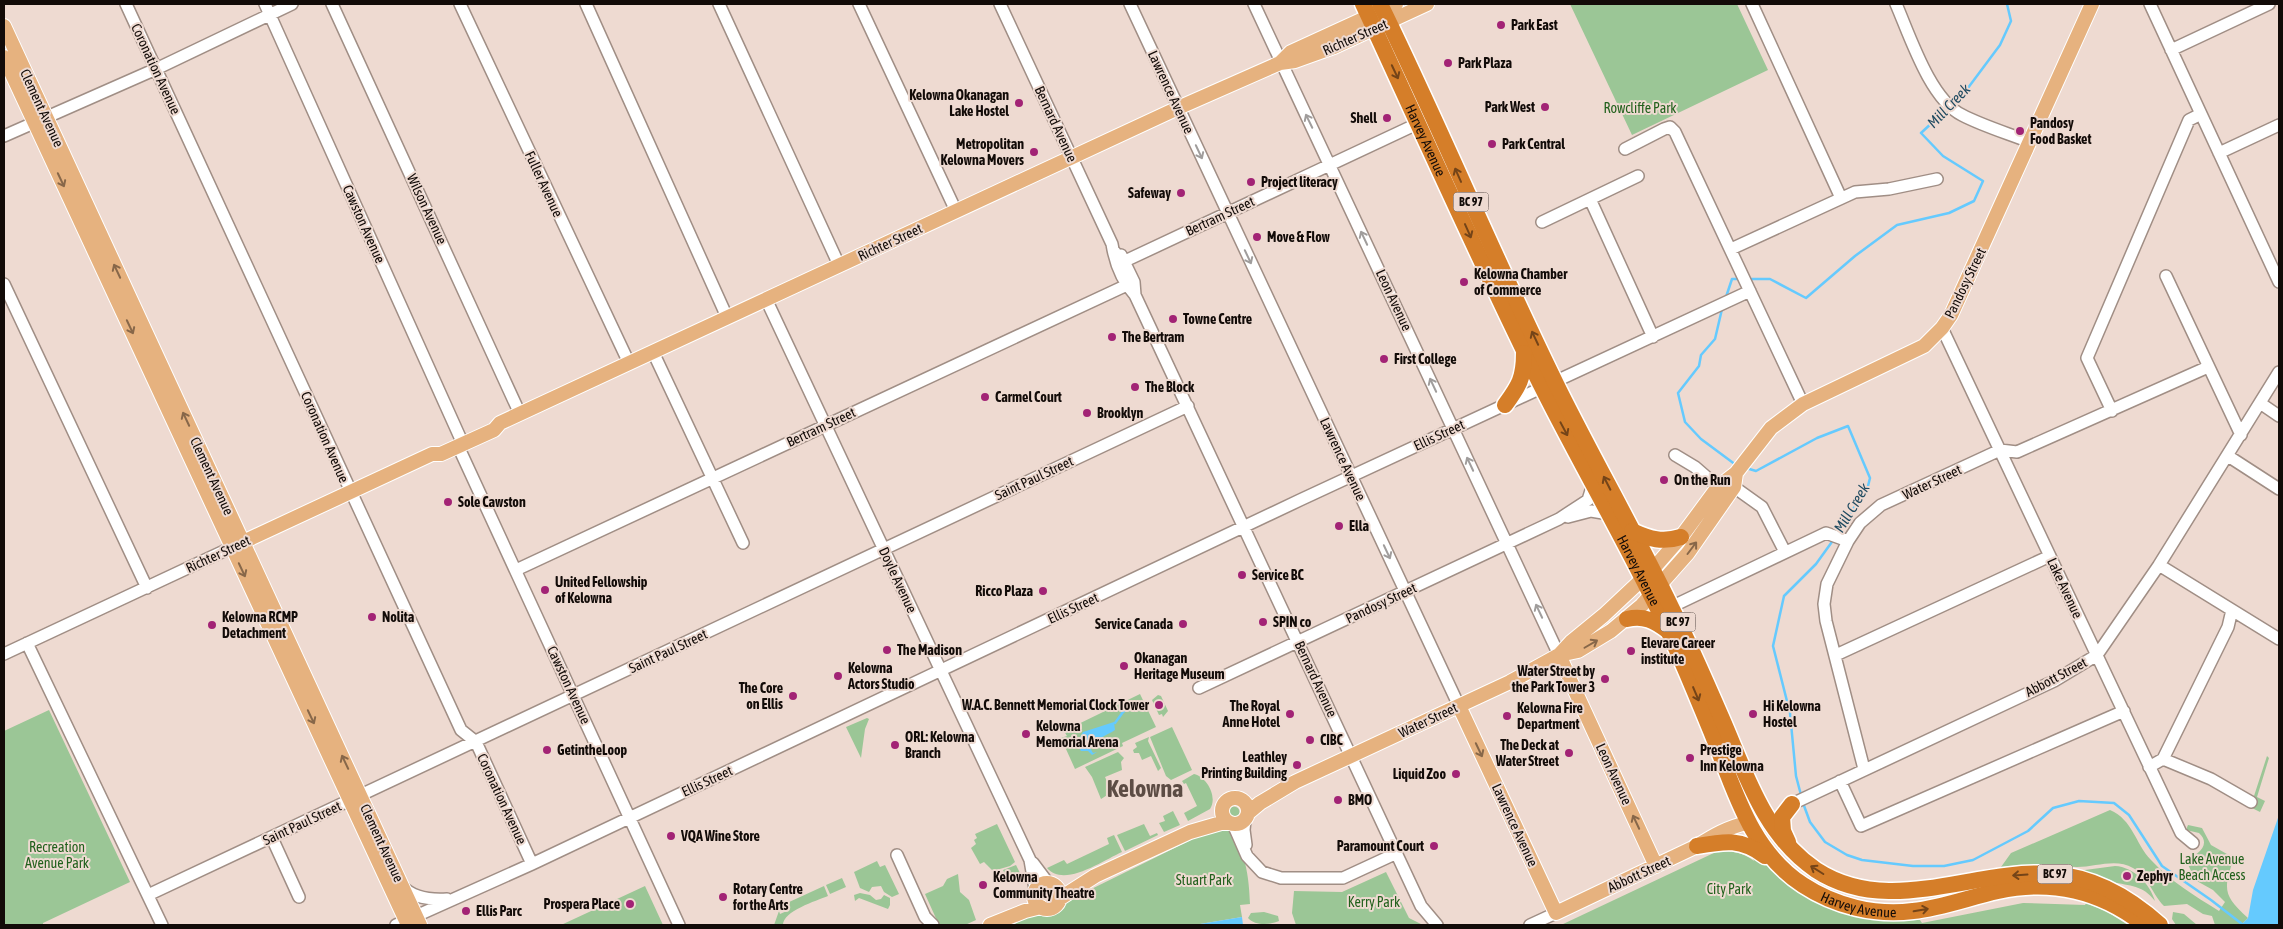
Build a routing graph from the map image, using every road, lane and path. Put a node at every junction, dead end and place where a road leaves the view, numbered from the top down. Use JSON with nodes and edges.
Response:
{"nodes":[{"id":1,"x":126,"y":4,"type":"edge"},
{"id":2,"x":292,"y":4,"type":"edge"},
{"id":3,"x":332,"y":4,"type":"edge"},
{"id":4,"x":460,"y":4,"type":"edge"},
{"id":5,"x":586,"y":4,"type":"edge"},
{"id":6,"x":718,"y":4,"type":"edge"},
{"id":7,"x":859,"y":4,"type":"edge"},
{"id":8,"x":1000,"y":4,"type":"edge"},
{"id":9,"x":1130,"y":4,"type":"edge"},
{"id":10,"x":1254,"y":4,"type":"edge"},
{"id":11,"x":1427,"y":4,"type":"edge"},
{"id":12,"x":1752,"y":4,"type":"edge"},
{"id":13,"x":1896,"y":4,"type":"edge"},
{"id":14,"x":2092,"y":4,"type":"edge"},
{"id":15,"x":2150,"y":4,"type":"edge"},
{"id":16,"x":2269,"y":4,"type":"edge"},
{"id":17,"x":268,"y":9,"type":"edge"},
{"id":18,"x":1379,"y":12,"type":"edge"},
{"id":19,"x":4,"y":26,"type":"edge"},
{"id":20,"x":2171,"y":50,"type":"junction"},
{"id":21,"x":4,"y":56,"type":"edge"},
{"id":22,"x":1280,"y":62,"type":"junction"},
{"id":23,"x":156,"y":69,"type":"junction"},
{"id":24,"x":1178,"y":108,"type":"junction"},
{"id":25,"x":2201,"y":114,"type":"junction"},
{"id":26,"x":40,"y":120,"type":"junction"},
{"id":27,"x":1419,"y":123,"type":"junction"},
{"id":28,"x":2279,"y":125,"type":"edge"},
{"id":29,"x":4,"y":136,"type":"edge"},
{"id":30,"x":2030,"y":142,"type":"junction"},
{"id":31,"x":1625,"y":149,"type":"dead end"},
{"id":32,"x":2219,"y":153,"type":"junction"},
{"id":33,"x":1072,"y":157,"type":"junction"},
{"id":34,"x":1330,"y":165,"type":"junction"},
{"id":35,"x":1638,"y":176,"type":"dead end"},
{"id":36,"x":1937,"y":179,"type":"dead end"},
{"id":37,"x":1842,"y":198,"type":"junction"},
{"id":38,"x":1590,"y":199,"type":"junction"},
{"id":39,"x":956,"y":211,"type":"junction"},
{"id":40,"x":1227,"y":213,"type":"junction"},
{"id":41,"x":1542,"y":222,"type":"dead end"},
{"id":42,"x":1112,"y":244,"type":"junction"},
{"id":43,"x":1731,"y":250,"type":"junction"},
{"id":44,"x":1124,"y":261,"type":"junction"},
{"id":45,"x":839,"y":265,"type":"junction"},
{"id":46,"x":2166,"y":276,"type":"dead end"},
{"id":47,"x":2279,"y":282,"type":"edge"},
{"id":48,"x":4,"y":284,"type":"edge"},
{"id":49,"x":1127,"y":285,"type":"junction"},
{"id":50,"x":1749,"y":287,"type":"junction"},
{"id":51,"x":1136,"y":295,"type":"junction"},
{"id":52,"x":766,"y":299,"type":"junction"},
{"id":53,"x":727,"y":318,"type":"junction"},
{"id":54,"x":1942,"y":328,"type":"junction"},
{"id":55,"x":1653,"y":338,"type":"junction"},
{"id":56,"x":1524,"y":351,"type":"junction"},
{"id":57,"x":653,"y":352,"type":"junction"},
{"id":58,"x":629,"y":363,"type":"junction"},
{"id":59,"x":2208,"y":367,"type":"junction"},
{"id":60,"x":2279,"y":372,"type":"edge"},
{"id":61,"x":1549,"y":385,"type":"junction"},
{"id":62,"x":1804,"y":404,"type":"junction"},
{"id":63,"x":2260,"y":404,"type":"junction"},
{"id":64,"x":1505,"y":405,"type":"junction"},
{"id":65,"x":1188,"y":406,"type":"junction"},
{"id":66,"x":2112,"y":411,"type":"junction"},
{"id":67,"x":520,"y":414,"type":"junction"},
{"id":68,"x":2279,"y":416,"type":"edge"},
{"id":69,"x":825,"y":425,"type":"junction"},
{"id":70,"x":1454,"y":429,"type":"junction"},
{"id":71,"x":2241,"y":436,"type":"junction"},
{"id":72,"x":460,"y":442,"type":"junction"},
{"id":73,"x":2000,"y":450,"type":"junction"},
{"id":74,"x":1675,"y":455,"type":"dead end"},
{"id":75,"x":2228,"y":456,"type":"junction"},
{"id":76,"x":1736,"y":473,"type":"junction"},
{"id":77,"x":1351,"y":477,"type":"junction"},
{"id":78,"x":713,"y":479,"type":"junction"},
{"id":79,"x":1593,"y":484,"type":"junction"},
{"id":80,"x":1718,"y":487,"type":"junction"},
{"id":81,"x":1734,"y":488,"type":"junction"},
{"id":82,"x":2279,"y":489,"type":"edge"},
{"id":83,"x":350,"y":492,"type":"junction"},
{"id":84,"x":1609,"y":514,"type":"junction"},
{"id":85,"x":1559,"y":519,"type":"junction"},
{"id":86,"x":1245,"y":527,"type":"junction"},
{"id":87,"x":1632,"y":531,"type":"junction"},
{"id":88,"x":1681,"y":537,"type":"junction"},
{"id":89,"x":1841,"y":539,"type":"junction"},
{"id":90,"x":743,"y":543,"type":"dead end"},
{"id":91,"x":1507,"y":543,"type":"junction"},
{"id":92,"x":237,"y":545,"type":"junction"},
{"id":93,"x":883,"y":549,"type":"junction"},
{"id":94,"x":1785,"y":552,"type":"junction"},
{"id":95,"x":2050,"y":556,"type":"junction"},
{"id":96,"x":2159,"y":565,"type":"junction"},
{"id":97,"x":516,"y":570,"type":"junction"},
{"id":98,"x":1648,"y":574,"type":"junction"},
{"id":99,"x":147,"y":588,"type":"junction"},
{"id":100,"x":1656,"y":590,"type":"junction"},
{"id":101,"x":1405,"y":591,"type":"junction"},
{"id":102,"x":1672,"y":607,"type":"junction"},
{"id":103,"x":2232,"y":610,"type":"junction"},
{"id":104,"x":1627,"y":619,"type":"junction"},
{"id":105,"x":1669,"y":633,"type":"junction"},
{"id":106,"x":2279,"y":639,"type":"edge"},
{"id":107,"x":1298,"y":642,"type":"junction"},
{"id":108,"x":27,"y":643,"type":"junction"},
{"id":109,"x":4,"y":654,"type":"edge"},
{"id":110,"x":1559,"y":655,"type":"junction"},
{"id":111,"x":1836,"y":655,"type":"junction"},
{"id":112,"x":2097,"y":655,"type":"junction"},
{"id":113,"x":940,"y":670,"type":"junction"},
{"id":114,"x":1201,"y":687,"type":"dead end"},
{"id":115,"x":574,"y":695,"type":"junction"},
{"id":116,"x":1459,"y":706,"type":"junction"},
{"id":117,"x":2124,"y":711,"type":"junction"},
{"id":118,"x":476,"y":742,"type":"junction"},
{"id":119,"x":1352,"y":756,"type":"junction"},
{"id":120,"x":2163,"y":759,"type":"junction"},
{"id":121,"x":2150,"y":767,"type":"junction"},
{"id":122,"x":1864,"y":769,"type":"junction"},
{"id":123,"x":1840,"y":781,"type":"junction"},
{"id":124,"x":1295,"y":782,"type":"junction"},
{"id":125,"x":355,"y":798,"type":"junction"},
{"id":126,"x":1242,"y":800,"type":"junction"},
{"id":127,"x":1758,"y":800,"type":"junction"},
{"id":128,"x":2251,"y":802,"type":"dead end"},
{"id":129,"x":1792,"y":804,"type":"junction"},
{"id":130,"x":1222,"y":809,"type":"junction"},
{"id":131,"x":629,"y":817,"type":"junction"},
{"id":132,"x":1239,"y":820,"type":"junction"},
{"id":133,"x":1747,"y":823,"type":"junction"},
{"id":134,"x":1773,"y":829,"type":"junction"},
{"id":135,"x":1190,"y":832,"type":"junction"},
{"id":136,"x":272,"y":838,"type":"junction"},
{"id":137,"x":2193,"y":843,"type":"dead end"},
{"id":138,"x":1697,"y":846,"type":"junction"},
{"id":139,"x":1790,"y":849,"type":"junction"},
{"id":140,"x":1397,"y":853,"type":"junction"},
{"id":141,"x":897,"y":855,"type":"dead end"},
{"id":142,"x":532,"y":864,"type":"junction"},
{"id":143,"x":1656,"y":866,"type":"junction"},
{"id":144,"x":1779,"y":866,"type":"junction"},
{"id":145,"x":1095,"y":876,"type":"junction"},
{"id":146,"x":402,"y":886,"type":"junction"},
{"id":147,"x":1043,"y":892,"type":"junction"},
{"id":148,"x":148,"y":895,"type":"junction"},
{"id":149,"x":299,"y":897,"type":"dead end"},
{"id":150,"x":454,"y":899,"type":"junction"},
{"id":151,"x":1059,"y":900,"type":"junction"},
{"id":152,"x":1556,"y":913,"type":"junction"},
{"id":153,"x":409,"y":922,"type":"edge"},
{"id":154,"x":162,"y":925,"type":"edge"},
{"id":155,"x":680,"y":925,"type":"edge"},
{"id":156,"x":933,"y":925,"type":"edge"},
{"id":157,"x":989,"y":925,"type":"edge"},
{"id":158,"x":1436,"y":925,"type":"edge"},
{"id":159,"x":1530,"y":925,"type":"edge"},
{"id":160,"x":2144,"y":925,"type":"edge"},
{"id":161,"x":2160,"y":925,"type":"edge"}],
"edges":[{"from":1,"to":23,"type":"street","name":"Coronation Avenue"},
{"from":2,"to":17,"type":"street"},
{"from":3,"to":67,"type":"street","name":"Wilson Avenue"},
{"from":4,"to":58,"type":"street","name":"Fuller Avenue"},
{"from":5,"to":53,"type":"street"},
{"from":6,"to":45,"type":"street"},
{"from":7,"to":39,"type":"street"},
{"from":8,"to":33,"type":"street","name":"Bernard Avenue"},
{"from":9,"to":24,"type":"street","name":"Lawrence Avenue"},
{"from":10,"to":22,"type":"street","name":"Leon Avenue"},
{"from":11,"to":18,"type":"main road","name":"Richter Street"},
{"from":12,"to":37,"type":"street"},
{"from":13,"to":30,"type":"street"},
{"from":14,"to":30,"type":"main road","name":"Pandosy Street"},
{"from":15,"to":20,"type":"street"},
{"from":16,"to":20,"type":"street"},
{"from":17,"to":23,"type":"street"},
{"from":17,"to":72,"type":"street","name":"Cawston Avenue"},
{"from":18,"to":22,"type":"main road","name":"Richter Street"},
{"from":18,"to":27,"type":"highway","name":"Harvey Avenue","number":"BC 97","one_way":true},
{"from":61,"to":18,"type":"highway","name":"Harvey Avenue","number":"BC 97","one_way":true},
{"from":19,"to":26,"type":"main road","name":"Clement Avenue"},
{"from":20,"to":25,"type":"street"},
{"from":21,"to":26,"type":"main road","name":"Clement Avenue"},
{"from":22,"to":24,"type":"main road","name":"Richter Street"},
{"from":34,"to":22,"type":"street","name":"Leon Avenue","one_way":true},
{"from":23,"to":26,"type":"street"},
{"from":23,"to":83,"type":"street","name":"Coronation Avenue"},
{"from":24,"to":33,"type":"main road","name":"Richter Street"},
{"from":24,"to":40,"type":"street","name":"Lawrence Avenue","one_way":true},
{"from":25,"to":32,"type":"street"},
{"from":25,"to":66,"type":"street"},
{"from":26,"to":29,"type":"street"},
{"from":26,"to":92,"type":"main road","name":"Clement Avenue"},
{"from":27,"to":34,"type":"street","name":"Bertram Street"},
{"from":27,"to":56,"type":"highway","name":"Harvey Avenue","number":"BC 97","one_way":true},
{"from":28,"to":32,"type":"street"},
{"from":30,"to":54,"type":"main road","name":"Pandosy Street"},
{"from":31,"to":43,"type":"street"},
{"from":32,"to":47,"type":"street"},
{"from":33,"to":39,"type":"main road","name":"Richter Street"},
{"from":33,"to":42,"type":"street","name":"Bernard Avenue"},
{"from":34,"to":40,"type":"street","name":"Bertram Street"},
{"from":70,"to":34,"type":"street","name":"Leon Avenue","one_way":true},
{"from":35,"to":38,"type":"street"},
{"from":36,"to":37,"type":"street"},
{"from":37,"to":43,"type":"street"},
{"from":38,"to":41,"type":"street"},
{"from":38,"to":55,"type":"street"},
{"from":39,"to":45,"type":"main road","name":"Richter Street"},
{"from":40,"to":44,"type":"street","name":"Bertram Street"},
{"from":40,"to":77,"type":"street","name":"Lawrence Avenue","one_way":true},
{"from":42,"to":44,"type":"street","name":"Bernard Avenue"},
{"from":42,"to":49,"type":"street","name":"Bernard Avenue"},
{"from":43,"to":50,"type":"street"},
{"from":44,"to":51,"type":"street","name":"Bernard Avenue"},
{"from":45,"to":52,"type":"main road","name":"Richter Street"},
{"from":46,"to":59,"type":"street"},
{"from":48,"to":99,"type":"street"},
{"from":49,"to":51,"type":"street","name":"Bernard Avenue"},
{"from":49,"to":69,"type":"street","name":"Bertram Street"},
{"from":50,"to":55,"type":"street","name":"Ellis Street"},
{"from":50,"to":62,"type":"street"},
{"from":51,"to":65,"type":"street","name":"Bernard Avenue"},
{"from":52,"to":53,"type":"main road","name":"Richter Street"},
{"from":52,"to":69,"type":"street","name":"Doyle Avenue"},
{"from":53,"to":57,"type":"main road","name":"Richter Street"},
{"from":54,"to":62,"type":"main road","name":"Pandosy Street"},
{"from":54,"to":73,"type":"street","name":"Lake Avenue"},
{"from":55,"to":61,"type":"street","name":"Ellis Street"},
{"from":56,"to":61,"type":"highway","name":"Harvey Avenue","number":"BC 97"},
{"from":56,"to":64,"type":"highway"},
{"from":57,"to":58,"type":"main road","name":"Richter Street"},
{"from":57,"to":78,"type":"street"},
{"from":58,"to":67,"type":"main road","name":"Richter Street"},
{"from":59,"to":66,"type":"street","name":"Water Street"},
{"from":59,"to":71,"type":"street"},
{"from":60,"to":63,"type":"street","name":"Abbott Street"},
{"from":61,"to":64,"type":"street","name":"Ellis Street"},
{"from":61,"to":79,"type":"highway","name":"Harvey Avenue","number":"BC 97","one_way":true},
{"from":87,"to":61,"type":"highway","name":"Harvey Avenue","number":"BC 97","one_way":true},
{"from":62,"to":76,"type":"main road","name":"Pandosy Street"},
{"from":63,"to":68,"type":"street"},
{"from":63,"to":71,"type":"street","name":"Abbott Street"},
{"from":64,"to":70,"type":"street","name":"Ellis Street"},
{"from":65,"to":86,"type":"street","name":"Bernard Avenue"},
{"from":65,"to":93,"type":"street","name":"Saint Paul Street"},
{"from":66,"to":73,"type":"street","name":"Water Street"},
{"from":67,"to":72,"type":"main road","name":"Richter Street"},
{"from":69,"to":78,"type":"street","name":"Bertram Street"},
{"from":69,"to":93,"type":"street","name":"Doyle Avenue"},
{"from":70,"to":77,"type":"street","name":"Ellis Street"},
{"from":91,"to":70,"type":"street","name":"Leon Avenue","one_way":true},
{"from":71,"to":75,"type":"street","name":"Abbott Street"},
{"from":72,"to":83,"type":"main road","name":"Richter Street"},
{"from":72,"to":97,"type":"street","name":"Cawston Avenue"},
{"from":73,"to":89,"type":"street","name":"Water Street"},
{"from":73,"to":95,"type":"street","name":"Lake Avenue"},
{"from":74,"to":80,"type":"street"},
{"from":75,"to":82,"type":"street"},
{"from":75,"to":96,"type":"street","name":"Abbott Street"},
{"from":76,"to":80,"type":"main road","name":"Pandosy Street"},
{"from":76,"to":81,"type":"main road","name":"Pandosy Street"},
{"from":77,"to":86,"type":"street","name":"Ellis Street"},
{"from":77,"to":101,"type":"street","name":"Lawrence Avenue","one_way":true},
{"from":78,"to":90,"type":"street"},
{"from":78,"to":97,"type":"street","name":"Bertram Street"},
{"from":79,"to":84,"type":"highway","name":"Harvey Avenue","number":"BC 97"},
{"from":79,"to":85,"type":"street","name":"Pandosy Street"},
{"from":80,"to":88,"type":"main road","name":"Pandosy Street"},
{"from":81,"to":94,"type":"street"},
{"from":100,"to":81,"type":"main road","name":"Pandosy Street","one_way":true},
{"from":83,"to":92,"type":"main road","name":"Richter Street"},
{"from":83,"to":118,"type":"street","name":"Coronation Avenue"},
{"from":84,"to":85,"type":"street","name":"Pandosy Street"},
{"from":84,"to":98,"type":"highway","name":"Harvey Avenue","number":"BC 97"},
{"from":85,"to":91,"type":"street","name":"Pandosy Street"},
{"from":86,"to":107,"type":"street","name":"Bernard Avenue"},
{"from":86,"to":113,"type":"street","name":"Ellis Street"},
{"from":87,"to":88,"type":"highway"},
{"from":87,"to":98,"type":"highway","name":"Harvey Avenue","number":"BC 97"},
{"from":88,"to":98,"type":"main road","name":"Pandosy Street"},
{"from":89,"to":94,"type":"street"},
{"from":89,"to":111,"type":"street","name":"Water Street"},
{"from":91,"to":101,"type":"street","name":"Pandosy Street"},
{"from":110,"to":91,"type":"street","name":"Leon Avenue","one_way":true},
{"from":92,"to":99,"type":"street","name":"Richter Street"},
{"from":92,"to":125,"type":"main road","name":"Clement Avenue"},
{"from":93,"to":113,"type":"street","name":"Doyle Avenue"},
{"from":93,"to":115,"type":"street","name":"Saint Paul Street"},
{"from":94,"to":102,"type":"street"},
{"from":95,"to":111,"type":"street"},
{"from":95,"to":112,"type":"street","name":"Lake Avenue"},
{"from":96,"to":103,"type":"street"},
{"from":96,"to":112,"type":"street","name":"Abbott Street"},
{"from":97,"to":115,"type":"street","name":"Cawston Avenue"},
{"from":98,"to":100,"type":"highway","name":"Harvey Avenue","number":"BC 97"},
{"from":98,"to":110,"type":"main road","name":"Water Street"},
{"from":99,"to":108,"type":"street","name":"Richter Street"},
{"from":100,"to":102,"type":"highway","name":"Harvey Avenue","number":"BC 97"},
{"from":100,"to":104,"type":"main road","name":"Water Street"},
{"from":100,"to":105,"type":"highway","name":"Harvey Avenue","number":"BC 97"},
{"from":101,"to":107,"type":"street","name":"Pandosy Street"},
{"from":101,"to":116,"type":"street","name":"Lawrence Avenue"},
{"from":102,"to":127,"type":"highway","name":"Harvey Avenue","number":"BC 97"},
{"from":103,"to":106,"type":"street"},
{"from":103,"to":120,"type":"street"},
{"from":104,"to":105,"type":"highway"},
{"from":110,"to":104,"type":"main road","name":"Water Street","one_way":true},
{"from":105,"to":133,"type":"highway","name":"Harvey Avenue","number":"BC 97","one_way":true},
{"from":107,"to":114,"type":"street","name":"Pandosy Street"},
{"from":107,"to":119,"type":"street","name":"Bernard Avenue"},
{"from":108,"to":109,"type":"street","name":"Richter Street"},
{"from":108,"to":148,"type":"street"},
{"from":110,"to":116,"type":"main road","name":"Water Street"},
{"from":143,"to":110,"type":"main road","name":"Leon Avenue","one_way":true},
{"from":111,"to":122,"type":"street","name":"Water Street"},
{"from":112,"to":117,"type":"street","name":"Lake Avenue"},
{"from":112,"to":122,"type":"street","name":"Abbott Street"},
{"from":113,"to":131,"type":"street","name":"Ellis Street"},
{"from":113,"to":147,"type":"street","name":"Doyle Avenue"},
{"from":115,"to":118,"type":"street","name":"Saint Paul Street"},
{"from":115,"to":131,"type":"street","name":"Cawston Avenue"},
{"from":116,"to":119,"type":"main road","name":"Water Street"},
{"from":116,"to":152,"type":"main road","name":"Lawrence Avenue","one_way":true},
{"from":117,"to":121,"type":"street","name":"Lake Avenue"},
{"from":117,"to":123,"type":"street"},
{"from":118,"to":125,"type":"street","name":"Saint Paul Street"},
{"from":118,"to":142,"type":"street","name":"Coronation Avenue"},
{"from":119,"to":124,"type":"main road","name":"Water Street"},
{"from":119,"to":140,"type":"street","name":"Bernard Avenue"},
{"from":120,"to":121,"type":"street"},
{"from":120,"to":128,"type":"street"},
{"from":121,"to":137,"type":"street","name":"Lake Avenue"},
{"from":122,"to":123,"type":"street","name":"Abbott Street"},
{"from":123,"to":129,"type":"street","name":"Abbott Street"},
{"from":124,"to":126,"type":"main road","name":"Water Street"},
{"from":124,"to":132,"type":"main road","name":"Water Street"},
{"from":125,"to":136,"type":"street","name":"Saint Paul Street"},
{"from":125,"to":146,"type":"main road","name":"Clement Avenue"},
{"from":125,"to":153,"type":"main road","name":"Clement Avenue"},
{"from":126,"to":130,"type":"main road"},
{"from":126,"to":132,"type":"main road"},
{"from":127,"to":129,"type":"highway"},
{"from":127,"to":134,"type":"highway","name":"Harvey Avenue","number":"BC 97"},
{"from":129,"to":139,"type":"highway"},
{"from":130,"to":132,"type":"main road"},
{"from":130,"to":135,"type":"main road","name":"Water Street"},
{"from":131,"to":142,"type":"street","name":"Ellis Street"},
{"from":131,"to":155,"type":"street","name":"Cawston Avenue"},
{"from":132,"to":135,"type":"main road","name":"Water Street"},
{"from":132,"to":140,"type":"street"},
{"from":133,"to":134,"type":"highway"},
{"from":133,"to":138,"type":"main road","name":"Abbott Street"},
{"from":133,"to":144,"type":"highway","name":"Harvey Avenue","number":"BC 97"},
{"from":134,"to":139,"type":"highway","name":"Harvey Avenue","number":"BC 97"},
{"from":135,"to":145,"type":"main road","name":"Water Street"},
{"from":136,"to":148,"type":"street","name":"Saint Paul Street"},
{"from":136,"to":149,"type":"street"},
{"from":138,"to":143,"type":"main road","name":"Abbott Street"},
{"from":138,"to":144,"type":"highway"},
{"from":161,"to":139,"type":"highway","name":"Harvey Avenue","number":"BC 97","one_way":true},
{"from":140,"to":158,"type":"street","name":"Bernard Avenue"},
{"from":141,"to":156,"type":"street"},
{"from":142,"to":150,"type":"street","name":"Ellis Street"},
{"from":143,"to":152,"type":"main road","name":"Abbott Street"},
{"from":144,"to":160,"type":"highway","name":"Harvey Avenue","number":"BC 97","one_way":true},
{"from":145,"to":147,"type":"main road","name":"Water Street"},
{"from":145,"to":151,"type":"main road","name":"Water Street"},
{"from":146,"to":150,"type":"street"},
{"from":146,"to":153,"type":"main road","name":"Clement Avenue"},
{"from":147,"to":151,"type":"main road"},
{"from":147,"to":151,"type":"main road","name":"Water Street"},
{"from":147,"to":157,"type":"main road","name":"Water Street"},
{"from":148,"to":154,"type":"street"},
{"from":150,"to":153,"type":"street","name":"Ellis Street"},
{"from":152,"to":159,"type":"street","name":"Abbott Street"}]}
